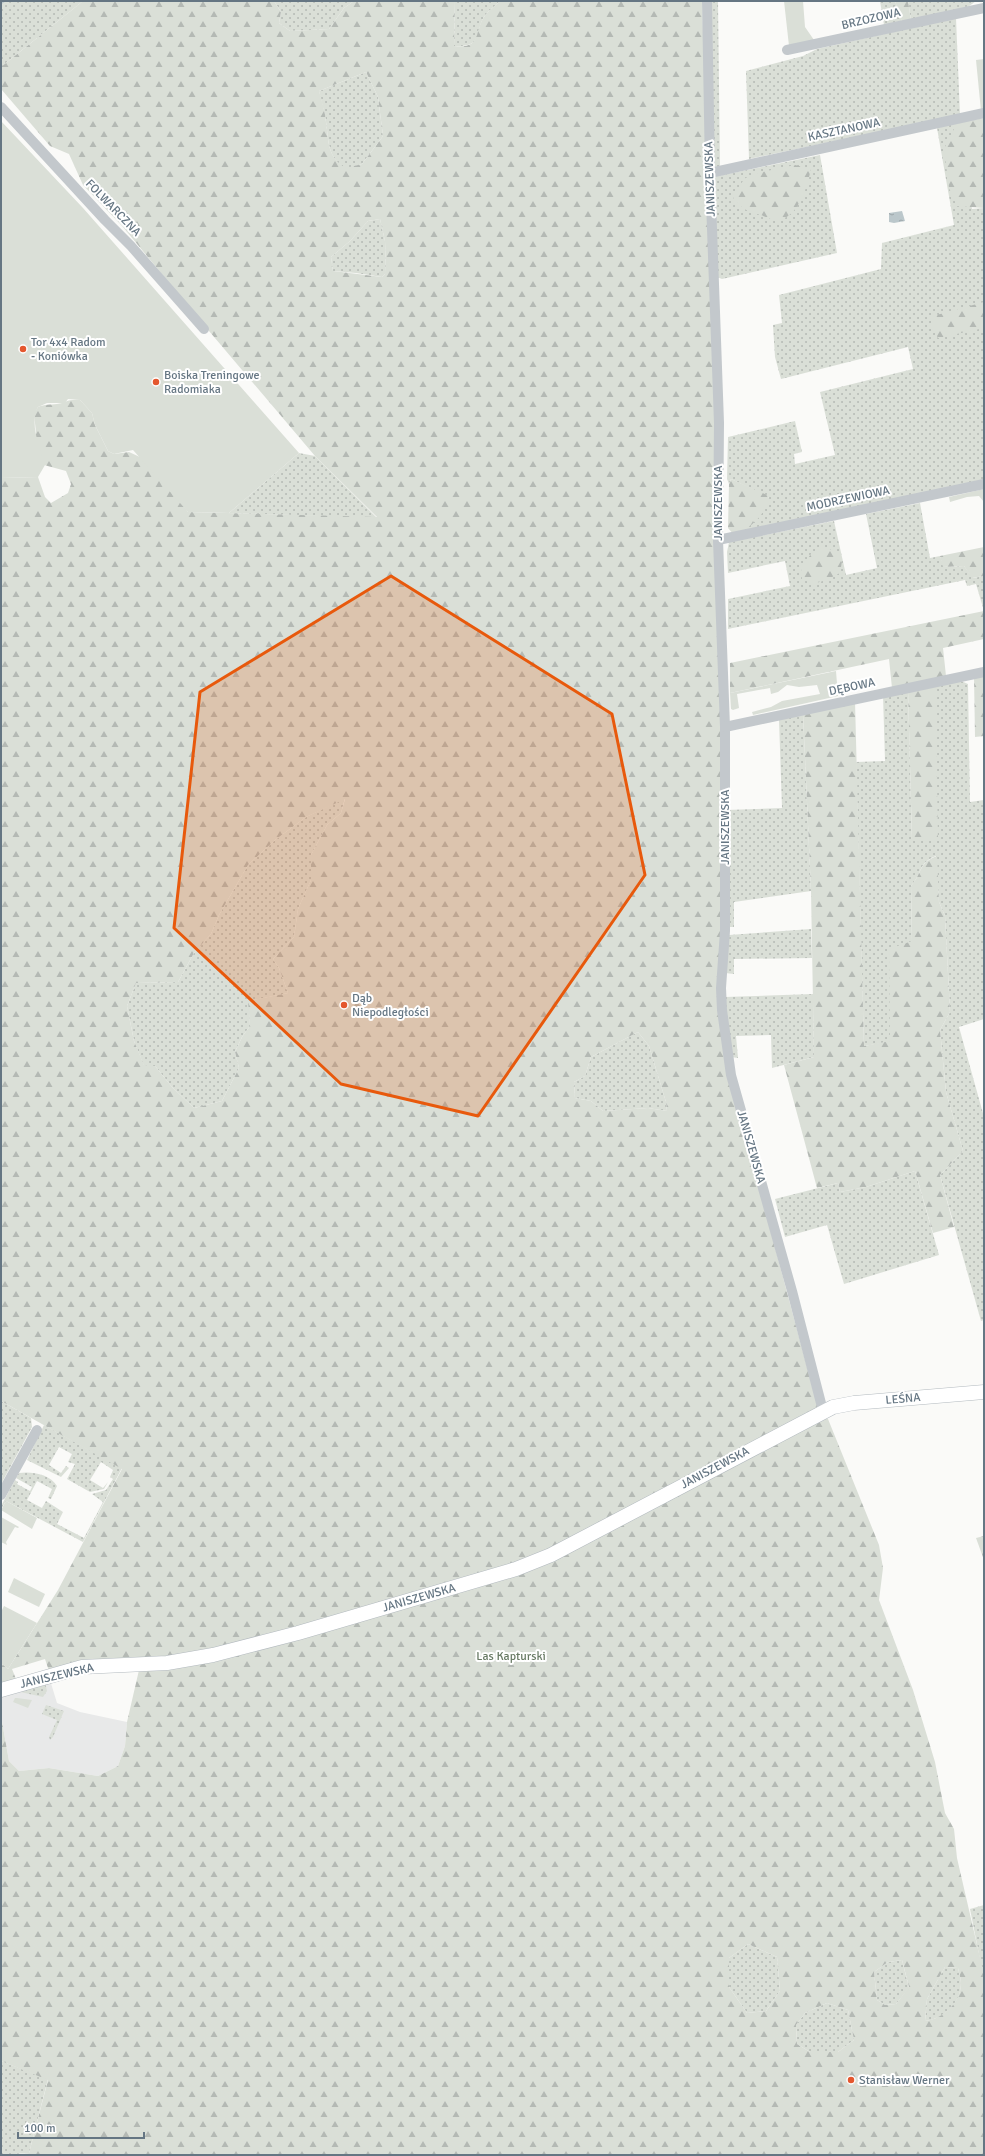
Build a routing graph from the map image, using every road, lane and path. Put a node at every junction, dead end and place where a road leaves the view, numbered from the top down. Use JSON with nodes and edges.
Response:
{"nodes":[{"id":1,"x":707,"y":1,"type":"edge"},
{"id":2,"x":984,"y":8,"type":"edge"},
{"id":3,"x":787,"y":50,"type":"dead end"},
{"id":4,"x":1,"y":107,"type":"edge"},
{"id":5,"x":984,"y":113,"type":"edge"},
{"id":6,"x":710,"y":173,"type":"junction"},
{"id":7,"x":204,"y":329,"type":"dead end"},
{"id":8,"x":984,"y":484,"type":"edge"},
{"id":9,"x":718,"y":540,"type":"junction"},
{"id":10,"x":984,"y":672,"type":"edge"},
{"id":11,"x":725,"y":727,"type":"junction"},
{"id":12,"x":984,"y":1392,"type":"edge"},
{"id":13,"x":823,"y":1411,"type":"junction"},
{"id":14,"x":37,"y":1430,"type":"dead end"},
{"id":15,"x":1,"y":1495,"type":"edge"},
{"id":16,"x":1,"y":1690,"type":"edge"}],
"edges":[{"from":1,"to":6,"type":"street","name":"JANISZEWSKA"},
{"from":2,"to":3,"type":"street","name":"BRZOZOWA"},
{"from":4,"to":7,"type":"street","name":"FOLWARCZNA"},
{"from":5,"to":6,"type":"street","name":"KASZTANOWA"},
{"from":6,"to":9,"type":"street","name":"JANISZEWSKA"},
{"from":8,"to":9,"type":"street","name":"MODRZEWIOWA"},
{"from":9,"to":11,"type":"street","name":"JANISZEWSKA"},
{"from":10,"to":11,"type":"street","name":"DĘBOWA"},
{"from":11,"to":13,"type":"street","name":"JANISZEWSKA"},
{"from":12,"to":13,"type":"street","name":"LEŚNA"},
{"from":13,"to":16,"type":"street","name":"JANISZEWSKA"},
{"from":14,"to":15,"type":"street"}]}
